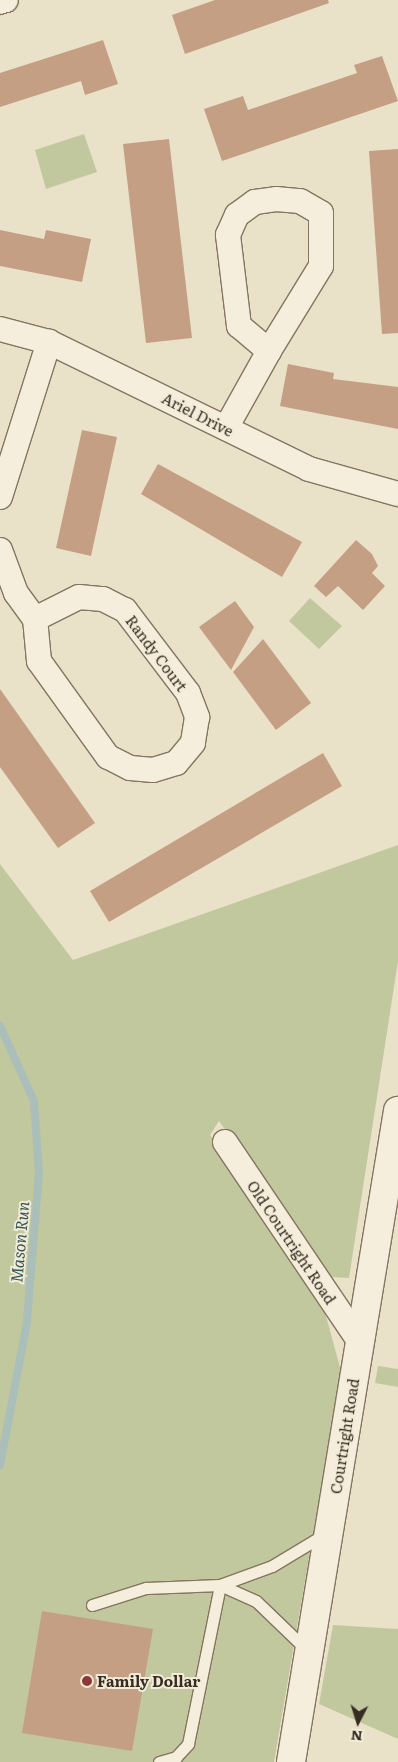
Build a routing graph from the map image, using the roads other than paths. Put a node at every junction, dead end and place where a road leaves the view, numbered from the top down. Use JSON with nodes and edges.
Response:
{"nodes":[{"id":1,"x":6,"y":0,"type":"edge"},
{"id":2,"x":0,"y":2,"type":"edge"},
{"id":3,"x":0,"y":329,"type":"edge"},
{"id":4,"x":49,"y":342,"type":"junction"},
{"id":5,"x":269,"y":351,"type":"junction"},
{"id":6,"x":10,"y":422,"type":"edge"},
{"id":7,"x":226,"y":428,"type":"junction"},
{"id":8,"x":398,"y":494,"type":"edge"},
{"id":9,"x":0,"y":497,"type":"edge"},
{"id":10,"x":0,"y":550,"type":"edge"},
{"id":11,"x":35,"y":619,"type":"junction"},
{"id":12,"x":398,"y":1111,"type":"edge"},
{"id":13,"x":225,"y":1142,"type":"dead end"},
{"id":14,"x":394,"y":1161,"type":"edge"},
{"id":15,"x":359,"y":1341,"type":"junction"},
{"id":16,"x":330,"y":1531,"type":"junction"},
{"id":17,"x":220,"y":1584,"type":"junction"},
{"id":18,"x":92,"y":1605,"type":"dead end"},
{"id":19,"x":309,"y":1653,"type":"junction"},
{"id":20,"x":293,"y":1761,"type":"edge"},
{"id":21,"x":159,"y":1762,"type":"edge"}],
"edges":[{"from":1,"to":2,"type":"street"},
{"from":3,"to":4,"type":"street","name":"Ariel Drive"},
{"from":4,"to":6,"type":"street"},
{"from":4,"to":7,"type":"street","name":"Ariel Drive"},
{"from":5,"to":5,"type":"street"},
{"from":5,"to":7,"type":"street"},
{"from":6,"to":9,"type":"street"},
{"from":7,"to":8,"type":"street","name":"Ariel Drive"},
{"from":10,"to":11,"type":"street"},
{"from":11,"to":11,"type":"street","name":"Randy Court"},
{"from":12,"to":14,"type":"street","name":"Courtright Road"},
{"from":13,"to":15,"type":"street","name":"Old Courtright Road"},
{"from":14,"to":15,"type":"street","name":"Courtright Road"},
{"from":15,"to":16,"type":"street","name":"Courtright Road"},
{"from":16,"to":17,"type":"lane"},
{"from":16,"to":19,"type":"street","name":"Courtright Road"},
{"from":17,"to":18,"type":"lane"},
{"from":17,"to":19,"type":"lane"},
{"from":17,"to":21,"type":"lane"},
{"from":19,"to":20,"type":"street","name":"Courtright Road"}]}
